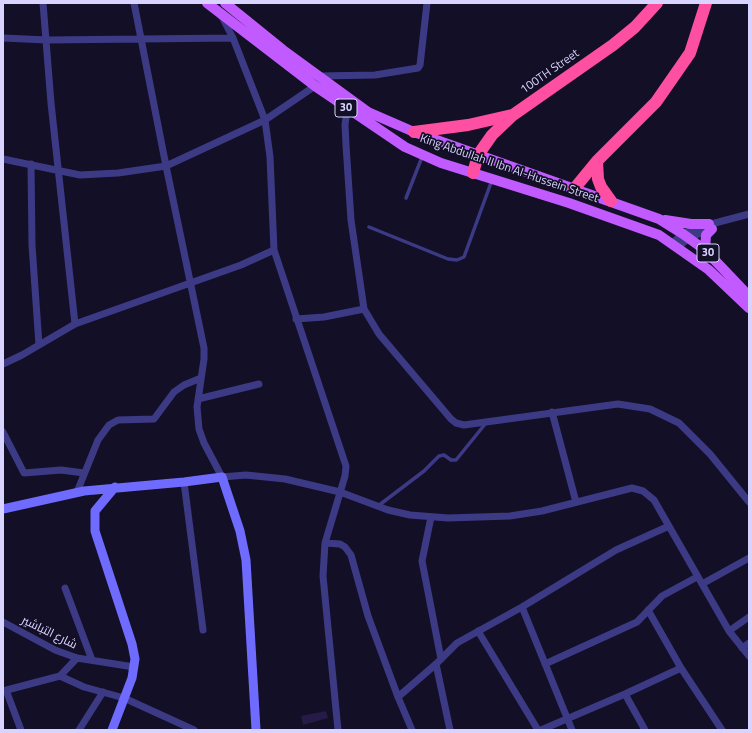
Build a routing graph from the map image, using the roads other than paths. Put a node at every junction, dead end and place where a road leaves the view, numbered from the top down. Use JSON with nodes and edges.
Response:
{"nodes":[{"id":1,"x":43,"y":3,"type":"edge"},
{"id":2,"x":134,"y":3,"type":"edge"},
{"id":3,"x":207,"y":3,"type":"edge"},
{"id":4,"x":225,"y":3,"type":"edge"},
{"id":5,"x":426,"y":3,"type":"edge"},
{"id":6,"x":657,"y":3,"type":"edge"},
{"id":7,"x":706,"y":3,"type":"edge"},
{"id":8,"x":221,"y":13,"type":"junction"},
{"id":9,"x":3,"y":38,"type":"edge"},
{"id":10,"x":141,"y":38,"type":"junction"},
{"id":11,"x":233,"y":38,"type":"junction"},
{"id":12,"x":47,"y":40,"type":"junction"},
{"id":13,"x":317,"y":81,"type":"junction"},
{"id":14,"x":347,"y":109,"type":"junction"},
{"id":15,"x":513,"y":115,"type":"junction"},
{"id":16,"x":266,"y":120,"type":"junction"},
{"id":17,"x":414,"y":132,"type":"junction"},
{"id":18,"x":478,"y":155,"type":"junction"},
{"id":19,"x":422,"y":156,"type":"junction"},
{"id":20,"x":3,"y":159,"type":"edge"},
{"id":21,"x":597,"y":161,"type":"junction"},
{"id":22,"x":31,"y":164,"type":"junction"},
{"id":23,"x":166,"y":166,"type":"junction"},
{"id":24,"x":60,"y":172,"type":"junction"},
{"id":25,"x":473,"y":173,"type":"junction"},
{"id":26,"x":493,"y":179,"type":"junction"},
{"id":27,"x":574,"y":188,"type":"junction"},
{"id":28,"x":406,"y":198,"type":"dead end"},
{"id":29,"x":610,"y":201,"type":"junction"},
{"id":30,"x":569,"y":203,"type":"junction"},
{"id":31,"x":749,"y":214,"type":"edge"},
{"id":32,"x":659,"y":219,"type":"junction"},
{"id":33,"x":710,"y":226,"type":"junction"},
{"id":34,"x":369,"y":227,"type":"dead end"},
{"id":35,"x":686,"y":236,"type":"junction"},
{"id":36,"x":675,"y":245,"type":"junction"},
{"id":37,"x":274,"y":250,"type":"junction"},
{"id":38,"x":705,"y":250,"type":"junction"},
{"id":39,"x":191,"y":282,"type":"junction"},
{"id":40,"x":749,"y":296,"type":"edge"},
{"id":41,"x":749,"y":308,"type":"edge"},
{"id":42,"x":364,"y":310,"type":"junction"},
{"id":43,"x":296,"y":320,"type":"junction"},
{"id":44,"x":75,"y":324,"type":"junction"},
{"id":45,"x":39,"y":345,"type":"junction"},
{"id":46,"x":3,"y":364,"type":"edge"},
{"id":47,"x":201,"y":378,"type":"junction"},
{"id":48,"x":259,"y":384,"type":"dead end"},
{"id":49,"x":198,"y":400,"type":"junction"},
{"id":50,"x":552,"y":412,"type":"junction"},
{"id":51,"x":488,"y":421,"type":"junction"},
{"id":52,"x":3,"y":432,"type":"edge"},
{"id":53,"x":84,"y":473,"type":"junction"},
{"id":54,"x":222,"y":477,"type":"junction"},
{"id":55,"x":184,"y":482,"type":"junction"},
{"id":56,"x":115,"y":488,"type":"junction"},
{"id":57,"x":77,"y":492,"type":"junction"},
{"id":58,"x":340,"y":492,"type":"junction"},
{"id":59,"x":576,"y":502,"type":"junction"},
{"id":60,"x":749,"y":502,"type":"edge"},
{"id":61,"x":378,"y":506,"type":"junction"},
{"id":62,"x":3,"y":509,"type":"edge"},
{"id":63,"x":431,"y":517,"type":"junction"},
{"id":64,"x":669,"y":526,"type":"junction"},
{"id":65,"x":326,"y":543,"type":"junction"},
{"id":66,"x":749,"y":558,"type":"edge"},
{"id":67,"x":697,"y":577,"type":"junction"},
{"id":68,"x":702,"y":584,"type":"junction"},
{"id":69,"x":65,"y":588,"type":"dead end"},
{"id":70,"x":522,"y":607,"type":"junction"},
{"id":71,"x":648,"y":610,"type":"junction"},
{"id":72,"x":749,"y":616,"type":"edge"},
{"id":73,"x":3,"y":622,"type":"edge"},
{"id":74,"x":202,"y":630,"type":"dead end"},
{"id":75,"x":478,"y":631,"type":"junction"},
{"id":76,"x":729,"y":631,"type":"junction"},
{"id":77,"x":749,"y":643,"type":"edge"},
{"id":78,"x":742,"y":648,"type":"junction"},
{"id":79,"x":749,"y":656,"type":"edge"},
{"id":80,"x":77,"y":658,"type":"junction"},
{"id":81,"x":92,"y":660,"type":"junction"},
{"id":82,"x":439,"y":662,"type":"junction"},
{"id":83,"x":545,"y":664,"type":"junction"},
{"id":84,"x":134,"y":667,"type":"junction"},
{"id":85,"x":681,"y":668,"type":"junction"},
{"id":86,"x":60,"y":676,"type":"junction"},
{"id":87,"x":5,"y":691,"type":"edge"},
{"id":88,"x":103,"y":692,"type":"junction"},
{"id":89,"x":625,"y":694,"type":"junction"},
{"id":90,"x":398,"y":697,"type":"junction"},
{"id":91,"x":124,"y":698,"type":"junction"},
{"id":92,"x":567,"y":718,"type":"junction"},
{"id":93,"x":21,"y":730,"type":"edge"},
{"id":94,"x":79,"y":730,"type":"edge"},
{"id":95,"x":112,"y":730,"type":"edge"},
{"id":96,"x":194,"y":730,"type":"edge"},
{"id":97,"x":256,"y":730,"type":"edge"},
{"id":98,"x":338,"y":730,"type":"edge"},
{"id":99,"x":412,"y":730,"type":"edge"},
{"id":100,"x":450,"y":730,"type":"edge"},
{"id":101,"x":538,"y":730,"type":"edge"},
{"id":102,"x":541,"y":730,"type":"edge"},
{"id":103,"x":572,"y":730,"type":"edge"},
{"id":104,"x":644,"y":730,"type":"edge"},
{"id":105,"x":722,"y":730,"type":"edge"}],
"edges":[{"from":1,"to":12,"type":"street"},
{"from":2,"to":10,"type":"street"},
{"from":3,"to":8,"type":"main road","name":"King Abdullah II Ibn Al-Hussein Street","number":"30"},
{"from":4,"to":13,"type":"main road","name":"King Abdullah II Ibn Al-Hussein Street","number":"30"},
{"from":5,"to":13,"type":"street"},
{"from":6,"to":15,"type":"highway","name":"100TH Street"},
{"from":7,"to":21,"type":"highway"},
{"from":8,"to":11,"type":"street"},
{"from":8,"to":13,"type":"main road","name":"King Abdullah II Ibn Al-Hussein Street","number":"30"},
{"from":9,"to":12,"type":"street"},
{"from":10,"to":11,"type":"street"},
{"from":10,"to":12,"type":"street"},
{"from":10,"to":23,"type":"street"},
{"from":11,"to":16,"type":"street"},
{"from":12,"to":24,"type":"street"},
{"from":13,"to":14,"type":"main road","name":"King Abdullah II Ibn Al-Hussein Street","number":"30"},
{"from":13,"to":16,"type":"street"},
{"from":13,"to":17,"type":"main road","name":"King Abdullah II Ibn Al-Hussein Street","number":"30"},
{"from":14,"to":19,"type":"main road","name":"King Abdullah II Ibn Al-Hussein Street","number":"30"},
{"from":14,"to":42,"type":"street"},
{"from":15,"to":17,"type":"highway"},
{"from":15,"to":18,"type":"highway","name":"100TH Street"},
{"from":16,"to":23,"type":"street"},
{"from":16,"to":37,"type":"street"},
{"from":17,"to":18,"type":"main road","name":"King Abdullah II Ibn Al-Hussein Street","number":"30"},
{"from":18,"to":25,"type":"highway","name":"100TH Street"},
{"from":18,"to":27,"type":"main road","name":"King Abdullah II Ibn Al-Hussein Street","number":"30"},
{"from":19,"to":25,"type":"main road","name":"King Abdullah II Ibn Al-Hussein Street","number":"30"},
{"from":19,"to":28,"type":"lane"},
{"from":20,"to":22,"type":"street"},
{"from":21,"to":27,"type":"highway"},
{"from":21,"to":29,"type":"highway"},
{"from":22,"to":24,"type":"street"},
{"from":22,"to":45,"type":"street"},
{"from":23,"to":24,"type":"street"},
{"from":23,"to":39,"type":"street"},
{"from":24,"to":44,"type":"street"},
{"from":25,"to":26,"type":"main road","name":"King Abdullah II Ibn Al-Hussein Street","number":"30"},
{"from":26,"to":30,"type":"main road","name":"King Abdullah II Ibn Al-Hussein Street","number":"30"},
{"from":26,"to":34,"type":"lane"},
{"from":27,"to":29,"type":"main road","name":"King Abdullah II Ibn Al-Hussein Street","number":"30"},
{"from":27,"to":30,"type":"main road"},
{"from":29,"to":32,"type":"main road","name":"King Abdullah II Ibn Al-Hussein Street","number":"30"},
{"from":30,"to":36,"type":"main road","name":"King Abdullah II Ibn Al-Hussein Street","number":"30"},
{"from":31,"to":33,"type":"street"},
{"from":32,"to":33,"type":"main road"},
{"from":32,"to":35,"type":"main road","name":"King Abdullah II Ibn Al-Hussein Street","number":"30"},
{"from":33,"to":35,"type":"street"},
{"from":33,"to":38,"type":"main road"},
{"from":35,"to":36,"type":"street"},
{"from":35,"to":38,"type":"main road","name":"King Abdullah II Ibn Al-Hussein Street","number":"30"},
{"from":36,"to":41,"type":"main road","name":"King Abdullah II Ibn Al-Hussein Street","number":"30"},
{"from":37,"to":39,"type":"street"},
{"from":37,"to":43,"type":"street"},
{"from":38,"to":40,"type":"main road","name":"King Abdullah II Ibn Al-Hussein Street","number":"30"},
{"from":39,"to":44,"type":"street"},
{"from":39,"to":47,"type":"street"},
{"from":42,"to":43,"type":"street"},
{"from":42,"to":51,"type":"street"},
{"from":43,"to":58,"type":"street"},
{"from":44,"to":45,"type":"street"},
{"from":45,"to":46,"type":"street"},
{"from":47,"to":49,"type":"street"},
{"from":47,"to":53,"type":"street"},
{"from":48,"to":49,"type":"street"},
{"from":49,"to":54,"type":"street"},
{"from":50,"to":51,"type":"street"},
{"from":50,"to":59,"type":"street"},
{"from":50,"to":60,"type":"street"},
{"from":51,"to":61,"type":"lane"},
{"from":52,"to":53,"type":"street"},
{"from":53,"to":57,"type":"street"},
{"from":54,"to":55,"type":"street"},
{"from":54,"to":58,"type":"street"},
{"from":54,"to":97,"type":"street"},
{"from":55,"to":56,"type":"street"},
{"from":55,"to":74,"type":"street"},
{"from":56,"to":57,"type":"street"},
{"from":56,"to":84,"type":"street"},
{"from":57,"to":62,"type":"street"},
{"from":58,"to":61,"type":"street"},
{"from":58,"to":65,"type":"street"},
{"from":59,"to":63,"type":"street"},
{"from":59,"to":64,"type":"street"},
{"from":61,"to":63,"type":"street"},
{"from":63,"to":82,"type":"street"},
{"from":64,"to":67,"type":"street"},
{"from":64,"to":70,"type":"street"},
{"from":65,"to":90,"type":"street"},
{"from":65,"to":98,"type":"street"},
{"from":66,"to":68,"type":"street"},
{"from":67,"to":68,"type":"street"},
{"from":67,"to":71,"type":"street"},
{"from":68,"to":76,"type":"street"},
{"from":69,"to":81,"type":"street"},
{"from":70,"to":75,"type":"street"},
{"from":70,"to":83,"type":"street"},
{"from":71,"to":83,"type":"street"},
{"from":71,"to":85,"type":"street"},
{"from":72,"to":76,"type":"street"},
{"from":73,"to":80,"type":"street","name":"شارع التباشير"},
{"from":75,"to":82,"type":"street"},
{"from":75,"to":101,"type":"street"},
{"from":76,"to":78,"type":"street"},
{"from":77,"to":78,"type":"street"},
{"from":78,"to":79,"type":"street"},
{"from":80,"to":81,"type":"street","name":"شارع التباشير"},
{"from":80,"to":86,"type":"street"},
{"from":81,"to":84,"type":"street","name":"شارع التباشير"},
{"from":82,"to":90,"type":"street"},
{"from":82,"to":100,"type":"street"},
{"from":83,"to":92,"type":"street"},
{"from":84,"to":91,"type":"street"},
{"from":85,"to":89,"type":"street"},
{"from":85,"to":105,"type":"street"},
{"from":86,"to":87,"type":"street"},
{"from":86,"to":88,"type":"street"},
{"from":87,"to":93,"type":"street"},
{"from":88,"to":91,"type":"street"},
{"from":88,"to":94,"type":"street"},
{"from":89,"to":92,"type":"street"},
{"from":89,"to":104,"type":"street"},
{"from":90,"to":99,"type":"street"},
{"from":91,"to":95,"type":"street"},
{"from":91,"to":96,"type":"street"},
{"from":92,"to":102,"type":"street"},
{"from":92,"to":103,"type":"street"}]}
